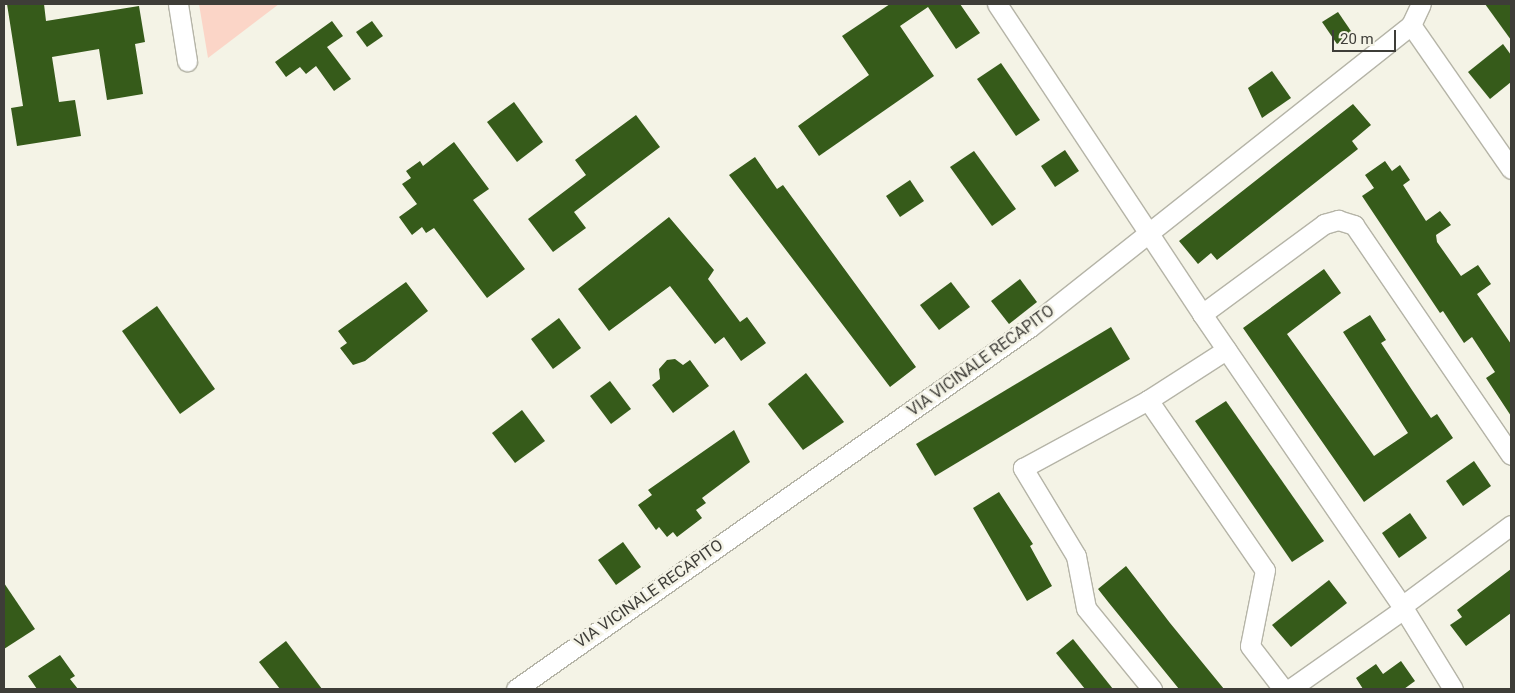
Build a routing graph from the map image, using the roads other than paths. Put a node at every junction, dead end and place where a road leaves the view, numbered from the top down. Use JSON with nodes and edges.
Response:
{"nodes":[{"id":1,"x":178,"y":4,"type":"edge"},
{"id":2,"x":998,"y":4,"type":"edge"},
{"id":3,"x":1421,"y":4,"type":"edge"},
{"id":4,"x":1410,"y":25,"type":"junction"},
{"id":5,"x":187,"y":61,"type":"dead end"},
{"id":6,"x":1511,"y":169,"type":"edge"},
{"id":7,"x":1149,"y":233,"type":"junction"},
{"id":8,"x":1202,"y":314,"type":"junction"},
{"id":9,"x":1226,"y":350,"type":"junction"},
{"id":10,"x":1148,"y":400,"type":"junction"},
{"id":11,"x":1511,"y":455,"type":"edge"},
{"id":12,"x":1511,"y":525,"type":"edge"},
{"id":13,"x":1403,"y":607,"type":"junction"},
{"id":14,"x":516,"y":689,"type":"edge"},
{"id":15,"x":1152,"y":689,"type":"edge"},
{"id":16,"x":1283,"y":689,"type":"edge"},
{"id":17,"x":1290,"y":689,"type":"edge"},
{"id":18,"x":1453,"y":689,"type":"edge"}],
"edges":[{"from":1,"to":5,"type":"street"},
{"from":2,"to":7,"type":"street"},
{"from":3,"to":4,"type":"street","name":"VIA VICINALE RECAPITO"},
{"from":4,"to":6,"type":"street"},
{"from":4,"to":7,"type":"street","name":"VIA VICINALE RECAPITO"},
{"from":7,"to":8,"type":"street"},
{"from":7,"to":14,"type":"street","name":"VIA VICINALE RECAPITO"},
{"from":8,"to":9,"type":"street"},
{"from":8,"to":11,"type":"street"},
{"from":9,"to":10,"type":"street"},
{"from":9,"to":13,"type":"street"},
{"from":10,"to":15,"type":"street"},
{"from":10,"to":16,"type":"street"},
{"from":12,"to":13,"type":"street"},
{"from":13,"to":17,"type":"street"},
{"from":13,"to":18,"type":"street"}]}
